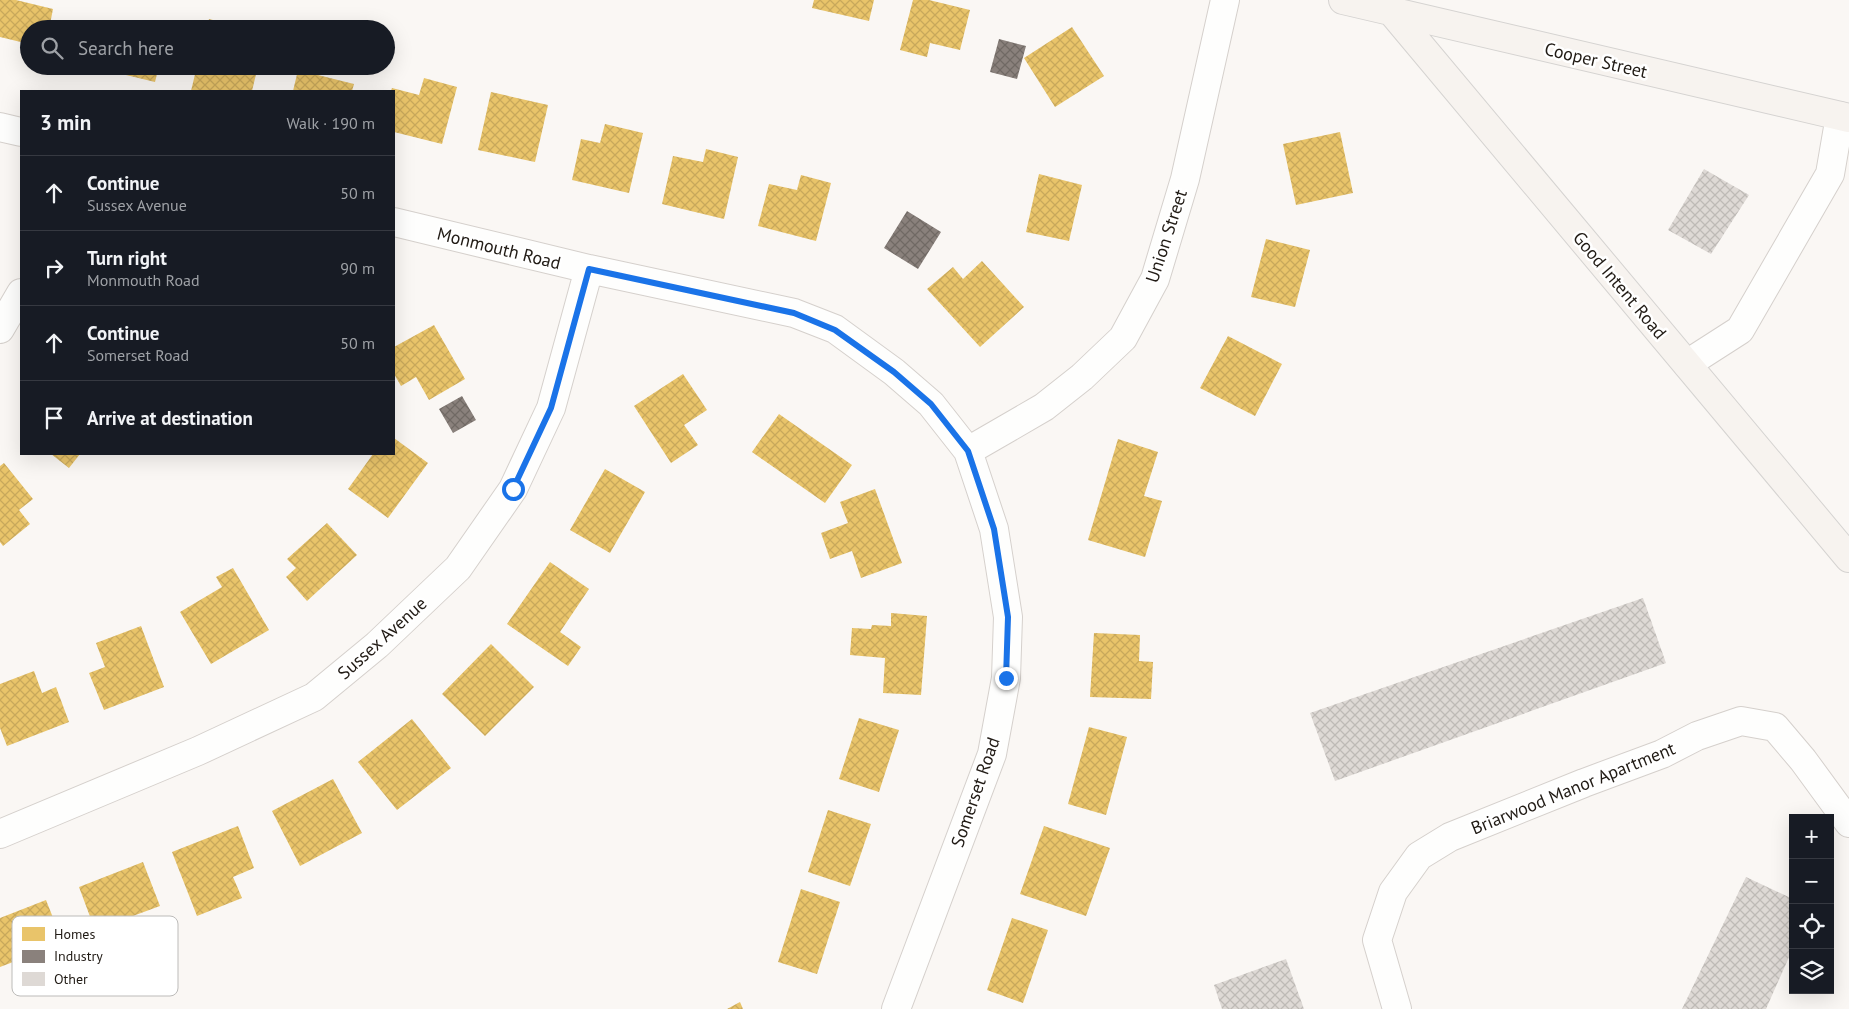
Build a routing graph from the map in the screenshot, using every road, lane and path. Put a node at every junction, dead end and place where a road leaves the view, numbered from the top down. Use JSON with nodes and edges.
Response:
{"nodes":[{"id":1,"x":1225,"y":0,"type":"edge"},
{"id":2,"x":1343,"y":0,"type":"edge"},
{"id":3,"x":1392,"y":12,"type":"junction"},
{"id":4,"x":1845,"y":117,"type":"edge"},
{"id":5,"x":0,"y":127,"type":"edge"},
{"id":6,"x":20,"y":132,"type":"edge"},
{"id":7,"x":395,"y":222,"type":"edge"},
{"id":8,"x":589,"y":269,"type":"junction"},
{"id":9,"x":20,"y":295,"type":"edge"},
{"id":10,"x":0,"y":329,"type":"edge"},
{"id":11,"x":1687,"y":364,"type":"junction"},
{"id":12,"x":968,"y":451,"type":"junction"},
{"id":13,"x":1849,"y":558,"type":"edge"},
{"id":14,"x":1849,"y":823,"type":"edge"},
{"id":15,"x":0,"y":834,"type":"edge"},
{"id":16,"x":896,"y":1009,"type":"edge"},
{"id":17,"x":1397,"y":1009,"type":"edge"}],
"edges":[{"from":1,"to":12,"type":"street","name":"Union Street"},
{"from":2,"to":3,"type":"main road","name":"Cooper Street"},
{"from":3,"to":4,"type":"main road","name":"Cooper Street"},
{"from":3,"to":11,"type":"main road","name":"Good Intent Road"},
{"from":4,"to":11,"type":"street"},
{"from":5,"to":6,"type":"street"},
{"from":7,"to":8,"type":"street","name":"Monmouth Road"},
{"from":8,"to":12,"type":"street","name":"Monmouth Road"},
{"from":8,"to":15,"type":"street","name":"Sussex Avenue"},
{"from":9,"to":10,"type":"street"},
{"from":11,"to":13,"type":"main road","name":"Good Intent Road"},
{"from":12,"to":16,"type":"street","name":"Somerset Road"},
{"from":14,"to":17,"type":"street","name":"Briarwood Manor Apartment"}]}
